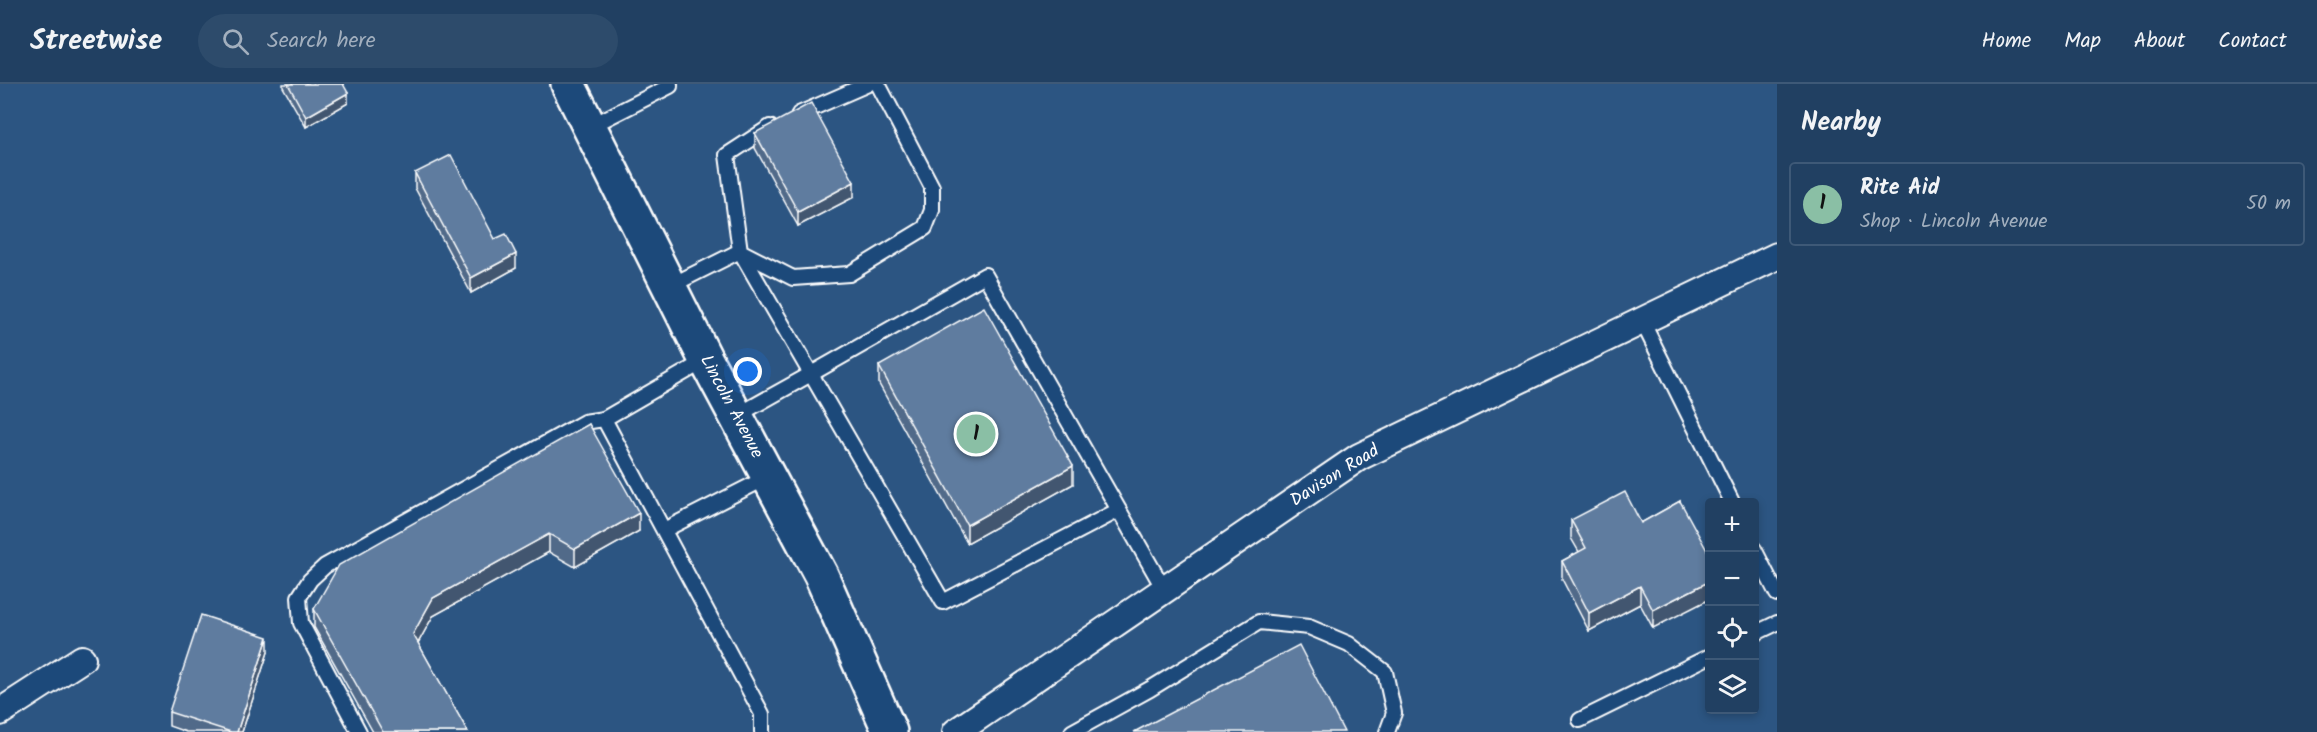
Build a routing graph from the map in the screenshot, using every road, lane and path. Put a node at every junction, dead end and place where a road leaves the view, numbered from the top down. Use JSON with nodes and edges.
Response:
{"nodes":[{"id":1,"x":568,"y":84,"type":"edge"},
{"id":2,"x":670,"y":84,"type":"edge"},
{"id":3,"x":868,"y":84,"type":"edge"},
{"id":4,"x":878,"y":84,"type":"edge"},
{"id":5,"x":589,"y":127,"type":"junction"},
{"id":6,"x":740,"y":251,"type":"junction"},
{"id":7,"x":1777,"y":256,"type":"edge"},
{"id":8,"x":670,"y":286,"type":"junction"},
{"id":9,"x":1642,"y":321,"type":"junction"},
{"id":10,"x":706,"y":360,"type":"junction"},
{"id":11,"x":811,"y":374,"type":"junction"},
{"id":12,"x":736,"y":416,"type":"junction"},
{"id":13,"x":604,"y":419,"type":"junction"},
{"id":14,"x":768,"y":477,"type":"junction"},
{"id":15,"x":1730,"y":498,"type":"edge"},
{"id":16,"x":1119,"y":510,"type":"junction"},
{"id":17,"x":664,"y":531,"type":"junction"},
{"id":18,"x":1756,"y":552,"type":"edge"},
{"id":19,"x":1165,"y":591,"type":"junction"},
{"id":20,"x":1777,"y":594,"type":"edge"},
{"id":21,"x":1777,"y":623,"type":"edge"},
{"id":22,"x":1759,"y":632,"type":"edge"},
{"id":23,"x":1705,"y":658,"type":"edge"},
{"id":24,"x":82,"y":659,"type":"dead end"},
{"id":25,"x":0,"y":712,"type":"edge"},
{"id":26,"x":1580,"y":720,"type":"dead end"},
{"id":27,"x":359,"y":732,"type":"edge"},
{"id":28,"x":762,"y":732,"type":"edge"},
{"id":29,"x":890,"y":732,"type":"edge"},
{"id":30,"x":956,"y":732,"type":"edge"},
{"id":31,"x":1072,"y":732,"type":"edge"},
{"id":32,"x":1387,"y":732,"type":"edge"}],
"edges":[{"from":1,"to":5,"type":"street","name":"Lincoln Avenue"},
{"from":2,"to":5,"type":"lane"},
{"from":3,"to":6,"type":"lane"},
{"from":4,"to":6,"type":"lane"},
{"from":5,"to":8,"type":"street","name":"Lincoln Avenue"},
{"from":6,"to":8,"type":"lane"},
{"from":6,"to":11,"type":"lane"},
{"from":7,"to":9,"type":"street","name":"Davison Road"},
{"from":8,"to":10,"type":"street","name":"Lincoln Avenue"},
{"from":9,"to":15,"type":"lane"},
{"from":9,"to":19,"type":"street","name":"Davison Road"},
{"from":10,"to":12,"type":"street","name":"Lincoln Avenue"},
{"from":10,"to":13,"type":"lane"},
{"from":11,"to":12,"type":"lane"},
{"from":11,"to":16,"type":"lane"},
{"from":11,"to":16,"type":"lane"},
{"from":12,"to":14,"type":"street","name":"Lincoln Avenue"},
{"from":13,"to":17,"type":"lane"},
{"from":13,"to":27,"type":"lane"},
{"from":14,"to":17,"type":"lane"},
{"from":14,"to":29,"type":"street","name":"Lincoln Avenue"},
{"from":16,"to":19,"type":"lane"},
{"from":17,"to":28,"type":"lane"},
{"from":18,"to":20,"type":"lane"},
{"from":19,"to":30,"type":"street","name":"Davison Road"},
{"from":21,"to":22,"type":"lane"},
{"from":23,"to":26,"type":"lane"},
{"from":24,"to":25,"type":"street"},
{"from":31,"to":32,"type":"lane"}]}
